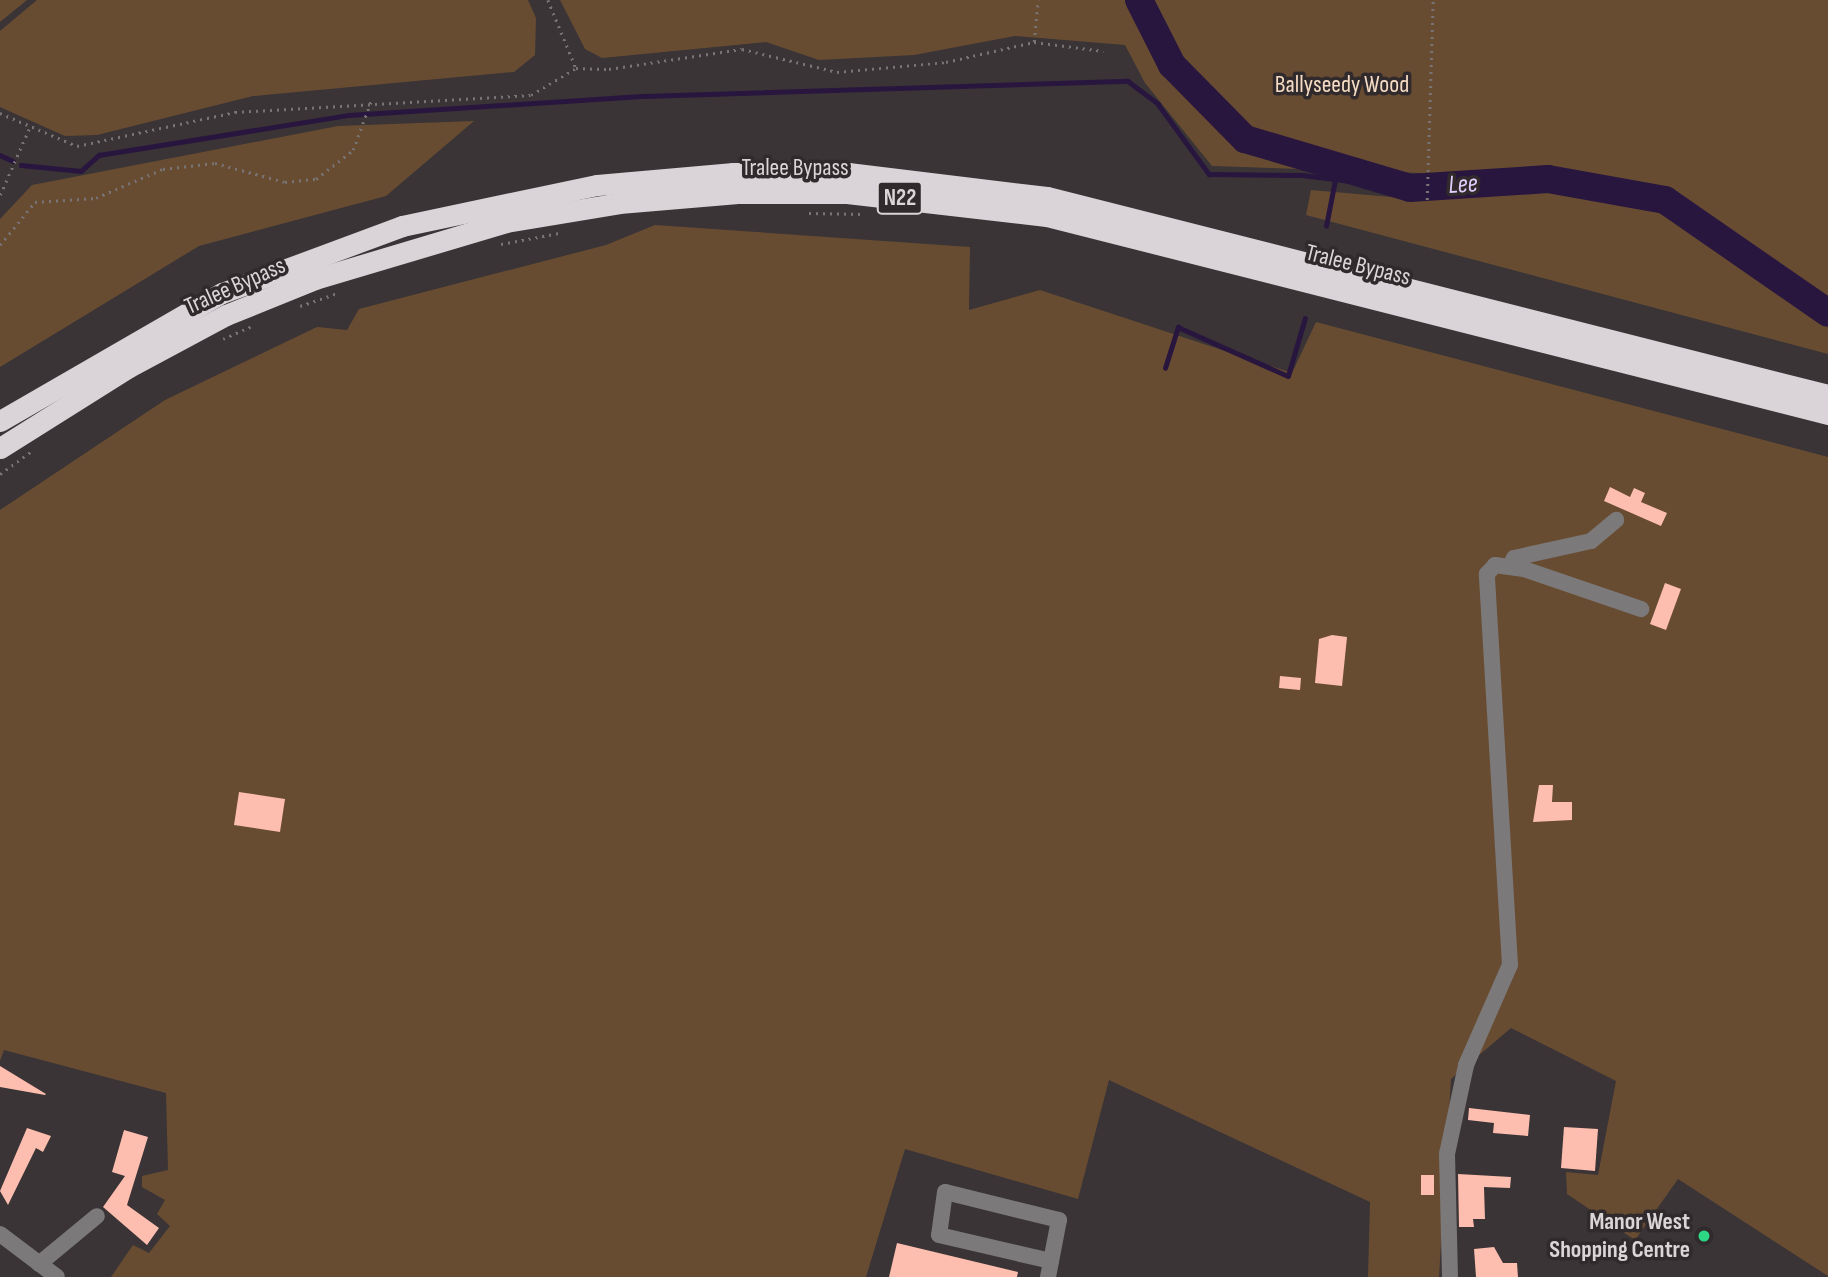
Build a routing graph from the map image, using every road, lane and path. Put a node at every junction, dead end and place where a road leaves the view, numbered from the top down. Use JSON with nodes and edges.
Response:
{"nodes":[{"id":1,"x":548,"y":0,"type":"edge"},
{"id":2,"x":1038,"y":0,"type":"edge"},
{"id":3,"x":1433,"y":0,"type":"edge"},
{"id":4,"x":1034,"y":42,"type":"junction"},
{"id":5,"x":1103,"y":51,"type":"dead end"},
{"id":6,"x":576,"y":68,"type":"junction"},
{"id":7,"x":371,"y":100,"type":"junction"},
{"id":8,"x":0,"y":113,"type":"edge"},
{"id":9,"x":29,"y":129,"type":"junction"},
{"id":10,"x":0,"y":195,"type":"edge"},
{"id":11,"x":1427,"y":200,"type":"dead end"},
{"id":12,"x":796,"y":212,"type":"dead end"},
{"id":13,"x":873,"y":215,"type":"dead end"},
{"id":14,"x":570,"y":231,"type":"dead end"},
{"id":15,"x":0,"y":245,"type":"edge"},
{"id":16,"x":494,"y":246,"type":"dead end"},
{"id":17,"x":350,"y":288,"type":"dead end"},
{"id":18,"x":288,"y":310,"type":"dead end"},
{"id":19,"x":264,"y":320,"type":"dead end"},
{"id":20,"x":216,"y":342,"type":"dead end"},
{"id":21,"x":1828,"y":395,"type":"edge"},
{"id":22,"x":1828,"y":414,"type":"edge"},
{"id":23,"x":0,"y":421,"type":"edge"},
{"id":24,"x":0,"y":448,"type":"edge"},
{"id":25,"x":36,"y":449,"type":"dead end"},
{"id":26,"x":0,"y":474,"type":"edge"},
{"id":27,"x":1616,"y":520,"type":"dead end"},
{"id":28,"x":1510,"y":566,"type":"junction"},
{"id":29,"x":1641,"y":609,"type":"dead end"},
{"id":30,"x":97,"y":1216,"type":"dead end"},
{"id":31,"x":0,"y":1234,"type":"edge"},
{"id":32,"x":39,"y":1264,"type":"junction"},
{"id":33,"x":1050,"y":1269,"type":"edge"},
{"id":34,"x":57,"y":1277,"type":"edge"},
{"id":35,"x":1450,"y":1277,"type":"edge"}],
"edges":[{"from":1,"to":6,"type":"path"},
{"from":2,"to":4,"type":"path"},
{"from":3,"to":11,"type":"path"},
{"from":4,"to":5,"type":"path"},
{"from":4,"to":6,"type":"path"},
{"from":6,"to":7,"type":"path"},
{"from":7,"to":9,"type":"path"},
{"from":7,"to":15,"type":"path"},
{"from":8,"to":9,"type":"path"},
{"from":9,"to":10,"type":"path"},
{"from":12,"to":13,"type":"path"},
{"from":14,"to":16,"type":"path"},
{"from":17,"to":18,"type":"path"},
{"from":19,"to":20,"type":"path"},
{"from":21,"to":23,"type":"highway","name":"Tralee Bypass","number":"N22"},
{"from":22,"to":24,"type":"highway","name":"Tralee Bypass","number":"N22"},
{"from":25,"to":26,"type":"path"},
{"from":27,"to":28,"type":"street"},
{"from":28,"to":29,"type":"street"},
{"from":28,"to":35,"type":"street"},
{"from":30,"to":32,"type":"street"},
{"from":31,"to":32,"type":"street"},
{"from":32,"to":34,"type":"street"},
{"from":33,"to":33,"type":"street"}]}
